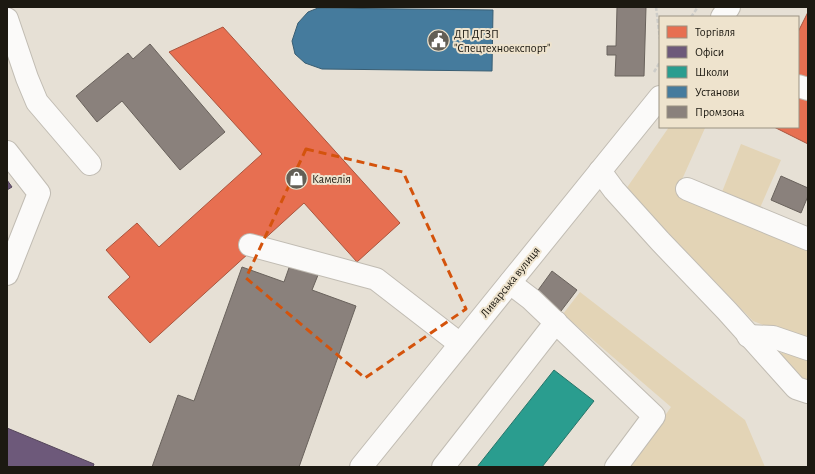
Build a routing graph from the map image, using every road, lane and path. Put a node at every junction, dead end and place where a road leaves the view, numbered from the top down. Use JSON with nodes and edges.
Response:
{"nodes":[{"id":1,"x":656,"y":7,"type":"edge"},
{"id":2,"x":698,"y":7,"type":"edge"},
{"id":3,"x":729,"y":7,"type":"edge"},
{"id":4,"x":692,"y":16,"type":"edge"},
{"id":5,"x":723,"y":16,"type":"edge"},
{"id":6,"x":7,"y":19,"type":"edge"},
{"id":7,"x":659,"y":31,"type":"edge"},
{"id":8,"x":659,"y":98,"type":"edge"},
{"id":9,"x":7,"y":152,"type":"edge"},
{"id":10,"x":90,"y":164,"type":"dead end"},
{"id":11,"x":600,"y":171,"type":"junction"},
{"id":12,"x":687,"y":189,"type":"dead end"},
{"id":13,"x":808,"y":239,"type":"edge"},
{"id":14,"x":250,"y":245,"type":"dead end"},
{"id":15,"x":7,"y":274,"type":"edge"},
{"id":16,"x":510,"y":283,"type":"junction"},
{"id":17,"x":556,"y":322,"type":"junction"},
{"id":18,"x":748,"y":336,"type":"junction"},
{"id":19,"x":460,"y":344,"type":"junction"},
{"id":20,"x":808,"y":349,"type":"edge"},
{"id":21,"x":808,"y":392,"type":"edge"},
{"id":22,"x":360,"y":467,"type":"edge"},
{"id":23,"x":443,"y":467,"type":"edge"},
{"id":24,"x":616,"y":467,"type":"edge"}],
"edges":[{"from":1,"to":7,"type":"path"},
{"from":2,"to":4,"type":"path"},
{"from":3,"to":5,"type":"street"},
{"from":6,"to":10,"type":"street"},
{"from":8,"to":11,"type":"street","name":"Ливарська вулиця"},
{"from":9,"to":15,"type":"street"},
{"from":11,"to":16,"type":"street","name":"Ливарська вулиця"},
{"from":11,"to":18,"type":"street"},
{"from":12,"to":13,"type":"street"},
{"from":14,"to":19,"type":"street"},
{"from":16,"to":17,"type":"street"},
{"from":16,"to":19,"type":"street","name":"Ливарська вулиця"},
{"from":17,"to":23,"type":"street"},
{"from":17,"to":24,"type":"street"},
{"from":18,"to":20,"type":"street"},
{"from":18,"to":21,"type":"street"},
{"from":19,"to":22,"type":"street","name":"Ливарська вулиця"}]}
